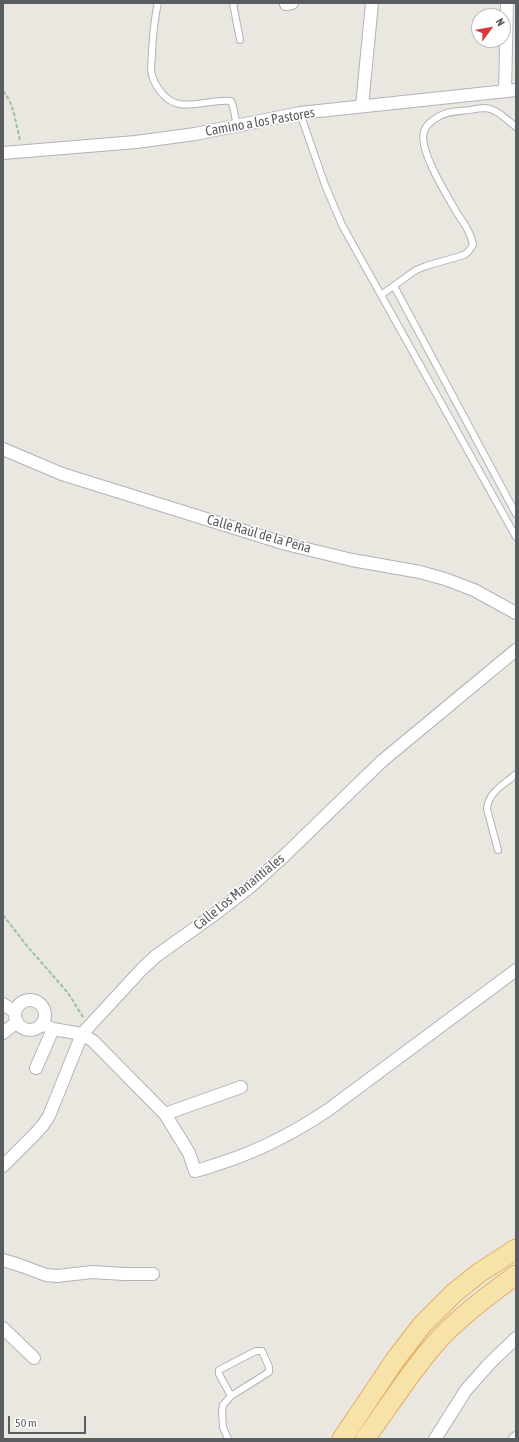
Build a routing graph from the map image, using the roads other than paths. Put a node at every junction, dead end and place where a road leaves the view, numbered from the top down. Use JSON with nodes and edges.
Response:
{"nodes":[{"id":1,"x":158,"y":3,"type":"edge"},
{"id":2,"x":233,"y":3,"type":"edge"},
{"id":3,"x":372,"y":3,"type":"edge"},
{"id":4,"x":507,"y":3,"type":"edge"},
{"id":5,"x":240,"y":40,"type":"dead end"},
{"id":6,"x":510,"y":91,"type":"edge"},
{"id":7,"x":362,"y":106,"type":"junction"},
{"id":8,"x":300,"y":113,"type":"junction"},
{"id":9,"x":237,"y":126,"type":"junction"},
{"id":10,"x":516,"y":127,"type":"edge"},
{"id":11,"x":3,"y":153,"type":"edge"},
{"id":12,"x":394,"y":286,"type":"junction"},
{"id":13,"x":381,"y":295,"type":"junction"},
{"id":14,"x":3,"y":449,"type":"edge"},
{"id":15,"x":516,"y":514,"type":"edge"},
{"id":16,"x":516,"y":537,"type":"edge"},
{"id":17,"x":516,"y":613,"type":"edge"},
{"id":18,"x":516,"y":650,"type":"edge"},
{"id":19,"x":516,"y":774,"type":"edge"},
{"id":20,"x":498,"y":850,"type":"dead end"},
{"id":21,"x":516,"y":970,"type":"edge"},
{"id":22,"x":3,"y":1004,"type":"edge"},
{"id":23,"x":16,"y":1017,"type":"junction"},
{"id":24,"x":42,"y":1024,"type":"junction"},
{"id":25,"x":53,"y":1029,"type":"junction"},
{"id":26,"x":86,"y":1030,"type":"junction"},
{"id":27,"x":3,"y":1033,"type":"edge"},
{"id":28,"x":36,"y":1068,"type":"dead end"},
{"id":29,"x":241,"y":1087,"type":"dead end"},
{"id":30,"x":165,"y":1114,"type":"junction"},
{"id":31,"x":3,"y":1166,"type":"edge"},
{"id":32,"x":516,"y":1249,"type":"edge"},
{"id":33,"x":3,"y":1260,"type":"edge"},
{"id":34,"x":153,"y":1274,"type":"dead end"},
{"id":35,"x":516,"y":1275,"type":"edge"},
{"id":36,"x":3,"y":1328,"type":"edge"},
{"id":37,"x":516,"y":1338,"type":"edge"},
{"id":38,"x":34,"y":1358,"type":"dead end"},
{"id":39,"x":231,"y":1396,"type":"junction"},
{"id":40,"x":228,"y":1439,"type":"edge"},
{"id":41,"x":342,"y":1439,"type":"edge"},
{"id":42,"x":365,"y":1439,"type":"edge"},
{"id":43,"x":435,"y":1439,"type":"edge"}],
"edges":[{"from":1,"to":9,"type":"lane"},
{"from":2,"to":5,"type":"lane"},
{"from":3,"to":7,"type":"street"},
{"from":4,"to":6,"type":"street"},
{"from":6,"to":7,"type":"street","name":"Camino a los Pastores"},
{"from":7,"to":8,"type":"street","name":"Camino a los Pastores"},
{"from":8,"to":9,"type":"street","name":"Camino a los Pastores"},
{"from":8,"to":13,"type":"lane"},
{"from":9,"to":11,"type":"street","name":"Camino a los Pastores"},
{"from":10,"to":12,"type":"lane"},
{"from":12,"to":13,"type":"lane"},
{"from":12,"to":15,"type":"lane"},
{"from":13,"to":16,"type":"lane"},
{"from":14,"to":17,"type":"street","name":"Calle Raúl de la Peña"},
{"from":18,"to":26,"type":"street","name":"Calle Los Manantiales"},
{"from":19,"to":20,"type":"lane"},
{"from":21,"to":30,"type":"street"},
{"from":22,"to":23,"type":"street"},
{"from":23,"to":24,"type":"street"},
{"from":23,"to":24,"type":"street"},
{"from":23,"to":27,"type":"street"},
{"from":24,"to":25,"type":"street"},
{"from":25,"to":26,"type":"street"},
{"from":25,"to":28,"type":"street"},
{"from":26,"to":30,"type":"street"},
{"from":26,"to":31,"type":"street","name":"Calle Los Manantiales"},
{"from":29,"to":30,"type":"street"},
{"from":32,"to":41,"type":"main road"},
{"from":33,"to":34,"type":"street"},
{"from":35,"to":42,"type":"main road"},
{"from":36,"to":38,"type":"street"},
{"from":37,"to":43,"type":"street"},
{"from":39,"to":39,"type":"lane"},
{"from":39,"to":40,"type":"lane"}]}
